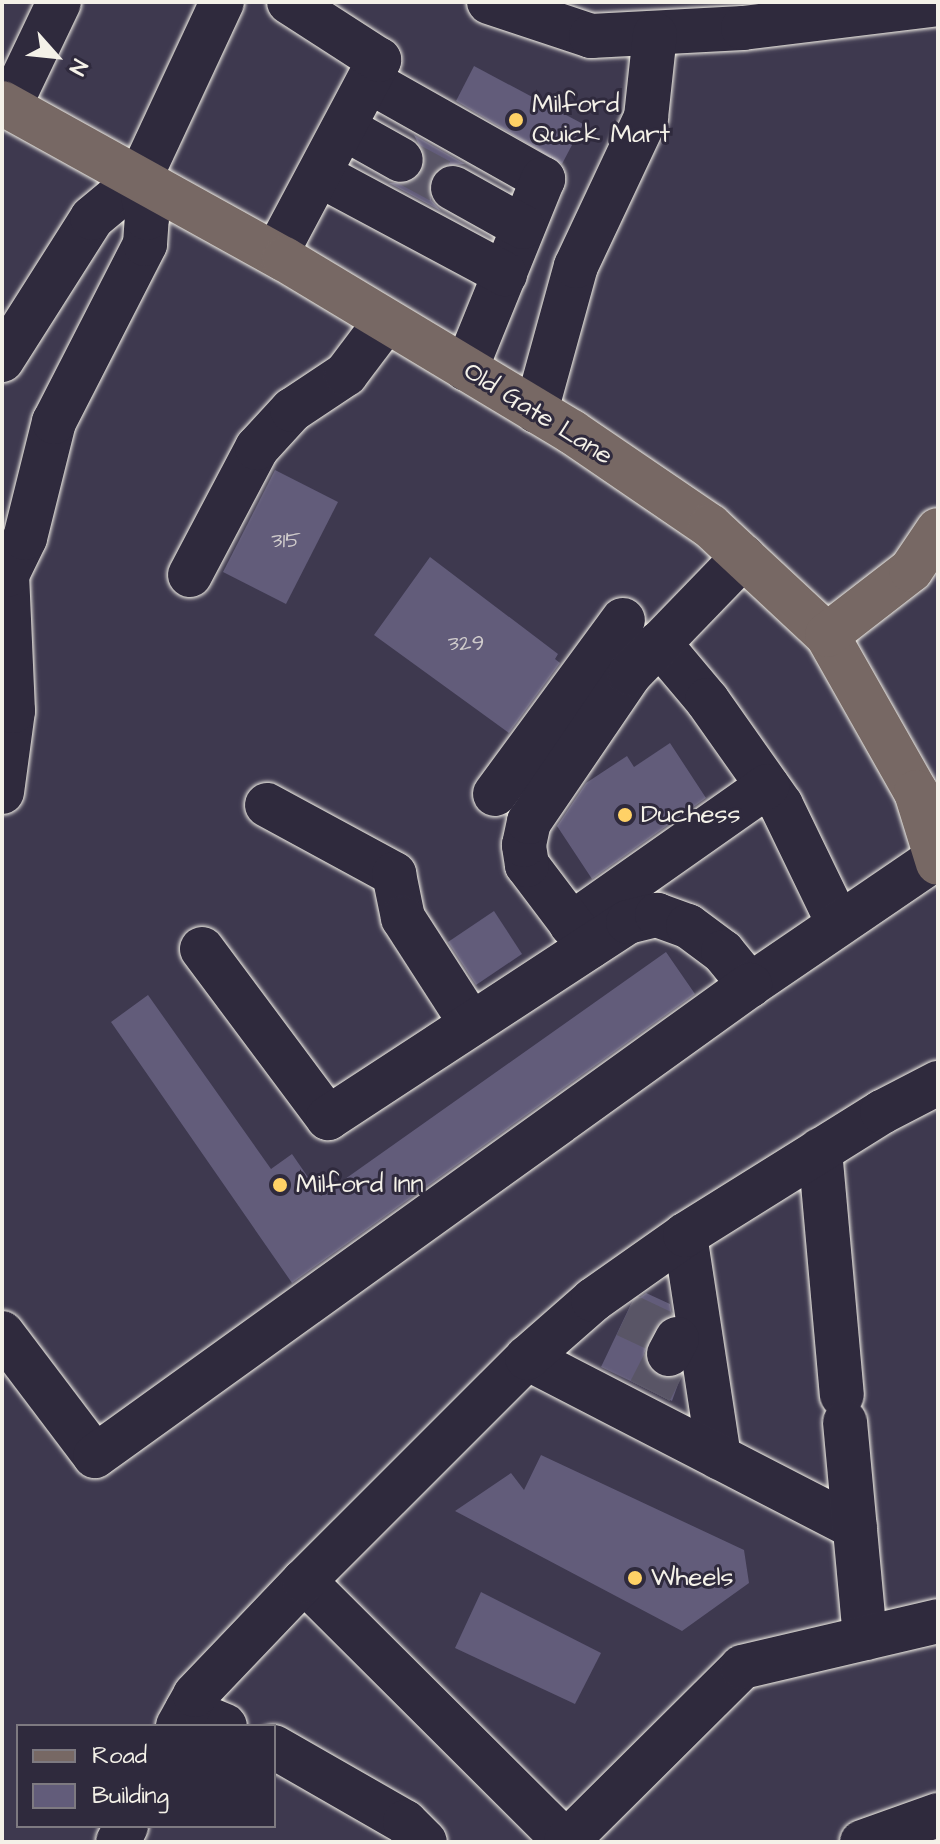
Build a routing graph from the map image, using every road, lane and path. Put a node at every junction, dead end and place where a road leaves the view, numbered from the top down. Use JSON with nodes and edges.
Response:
{"nodes":[{"id":1,"x":59,"y":2,"type":"edge"},
{"id":2,"x":222,"y":2,"type":"edge"},
{"id":3,"x":289,"y":2,"type":"edge"},
{"id":4,"x":489,"y":2,"type":"edge"},
{"id":5,"x":938,"y":4,"type":"edge"},
{"id":6,"x":559,"y":16,"type":"edge"},
{"id":7,"x":655,"y":34,"type":"junction"},
{"id":8,"x":369,"y":81,"type":"junction"},
{"id":9,"x":6,"y":105,"type":"edge"},
{"id":10,"x":344,"y":128,"type":"junction"},
{"id":11,"x":401,"y":160,"type":"tunnel mouth"},
{"id":12,"x":320,"y":175,"type":"junction"},
{"id":13,"x":140,"y":178,"type":"junction"},
{"id":14,"x":453,"y":188,"type":"tunnel mouth"},
{"id":15,"x":523,"y":227,"type":"junction"},
{"id":16,"x":276,"y":254,"type":"junction"},
{"id":17,"x":505,"y":274,"type":"junction"},
{"id":18,"x":386,"y":321,"type":"junction"},
{"id":19,"x":2,"y":360,"type":"edge"},
{"id":20,"x":466,"y":369,"type":"junction"},
{"id":21,"x":536,"y":411,"type":"junction"},
{"id":22,"x":938,"y":530,"type":"edge"},
{"id":23,"x":743,"y":557,"type":"junction"},
{"id":24,"x":4,"y":571,"type":"edge"},
{"id":25,"x":190,"y":575,"type":"dead end"},
{"id":26,"x":623,"y":620,"type":"dead end"},
{"id":27,"x":827,"y":635,"type":"junction"},
{"id":28,"x":659,"y":643,"type":"junction"},
{"id":29,"x":767,"y":786,"type":"junction"},
{"id":30,"x":2,"y":792,"type":"edge"},
{"id":31,"x":495,"y":794,"type":"dead end"},
{"id":32,"x":267,"y":805,"type":"dead end"},
{"id":33,"x":937,"y":861,"type":"edge"},
{"id":34,"x":837,"y":921,"type":"junction"},
{"id":35,"x":580,"y":936,"type":"junction"},
{"id":36,"x":202,"y":949,"type":"dead end"},
{"id":37,"x":750,"y":985,"type":"junction"},
{"id":38,"x":470,"y":1022,"type":"junction"},
{"id":39,"x":938,"y":1083,"type":"edge"},
{"id":40,"x":820,"y":1150,"type":"junction"},
{"id":41,"x":685,"y":1235,"type":"junction"},
{"id":42,"x":2,"y":1333,"type":"edge"},
{"id":43,"x":652,"y":1347,"type":"junction"},
{"id":44,"x":527,"y":1358,"type":"junction"},
{"id":45,"x":719,"y":1457,"type":"junction"},
{"id":46,"x":855,"y":1527,"type":"junction"},
{"id":47,"x":304,"y":1581,"type":"junction"},
{"id":48,"x":938,"y":1621,"type":"edge"},
{"id":49,"x":865,"y":1638,"type":"junction"},
{"id":50,"x":197,"y":1721,"type":"edge"},
{"id":51,"x":276,"y":1748,"type":"edge"},
{"id":52,"x":938,"y":1815,"type":"edge"},
{"id":53,"x":425,"y":1842,"type":"edge"},
{"id":54,"x":566,"y":1842,"type":"edge"},
{"id":55,"x":862,"y":1842,"type":"edge"}],
"edges":[{"from":1,"to":9,"type":"street"},
{"from":2,"to":13,"type":"street"},
{"from":3,"to":8,"type":"street"},
{"from":4,"to":6,"type":"street"},
{"from":5,"to":7,"type":"street"},
{"from":6,"to":7,"type":"street"},
{"from":7,"to":21,"type":"street"},
{"from":8,"to":10,"type":"street"},
{"from":8,"to":15,"type":"street"},
{"from":9,"to":13,"type":"main road","name":"Old Gate Lane"},
{"from":10,"to":11,"type":"street"},
{"from":10,"to":12,"type":"street"},
{"from":12,"to":16,"type":"street"},
{"from":12,"to":17,"type":"street"},
{"from":13,"to":16,"type":"main road","name":"Old Gate Lane"},
{"from":13,"to":19,"type":"street"},
{"from":13,"to":24,"type":"street"},
{"from":14,"to":15,"type":"street"},
{"from":15,"to":17,"type":"street"},
{"from":16,"to":18,"type":"main road","name":"Old Gate Lane"},
{"from":17,"to":20,"type":"street"},
{"from":18,"to":20,"type":"main road","name":"Old Gate Lane"},
{"from":18,"to":25,"type":"street"},
{"from":20,"to":21,"type":"main road","name":"Old Gate Lane"},
{"from":21,"to":23,"type":"main road","name":"Old Gate Lane"},
{"from":22,"to":27,"type":"main road"},
{"from":23,"to":27,"type":"main road","name":"Old Gate Lane"},
{"from":23,"to":28,"type":"street"},
{"from":24,"to":30,"type":"street"},
{"from":26,"to":31,"type":"street"},
{"from":27,"to":33,"type":"main road","name":"Old Gate Lane"},
{"from":28,"to":29,"type":"street"},
{"from":28,"to":35,"type":"street"},
{"from":29,"to":34,"type":"street"},
{"from":29,"to":35,"type":"street"},
{"from":32,"to":38,"type":"street"},
{"from":33,"to":34,"type":"street"},
{"from":34,"to":37,"type":"street"},
{"from":35,"to":37,"type":"street"},
{"from":35,"to":38,"type":"street"},
{"from":36,"to":38,"type":"street"},
{"from":37,"to":42,"type":"street"},
{"from":39,"to":40,"type":"street"},
{"from":40,"to":41,"type":"street"},
{"from":40,"to":46,"type":"street"},
{"from":41,"to":43,"type":"street"},
{"from":41,"to":43,"type":"street"},
{"from":43,"to":44,"type":"street"},
{"from":43,"to":44,"type":"street"},
{"from":43,"to":45,"type":"street"},
{"from":43,"to":45,"type":"street"},
{"from":44,"to":47,"type":"street"},
{"from":45,"to":46,"type":"street"},
{"from":46,"to":49,"type":"street"},
{"from":47,"to":50,"type":"street"},
{"from":47,"to":54,"type":"street"},
{"from":48,"to":49,"type":"street"},
{"from":49,"to":54,"type":"street"},
{"from":51,"to":53,"type":"street"},
{"from":52,"to":55,"type":"street"}]}
